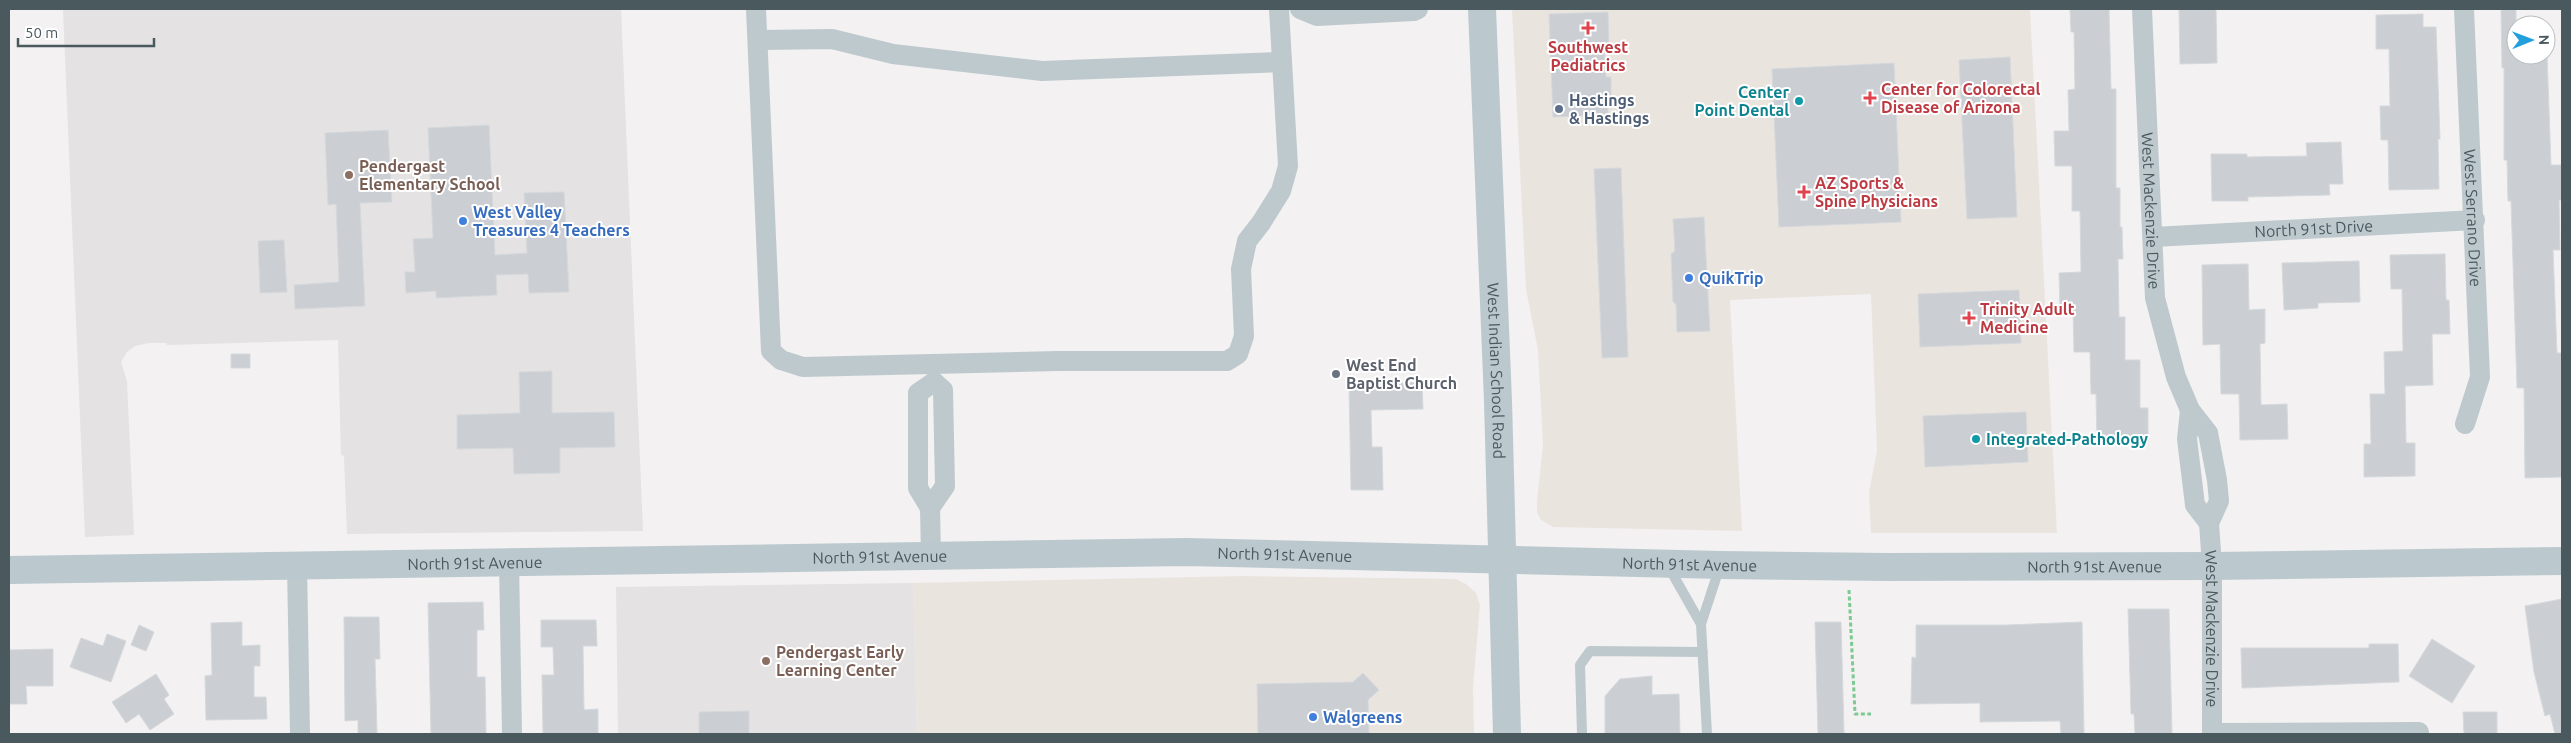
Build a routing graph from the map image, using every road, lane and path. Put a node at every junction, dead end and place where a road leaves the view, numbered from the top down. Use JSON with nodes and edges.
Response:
{"nodes":[{"id":1,"x":756,"y":9,"type":"edge"},
{"id":2,"x":1279,"y":9,"type":"edge"},
{"id":3,"x":1300,"y":9,"type":"edge"},
{"id":4,"x":1418,"y":9,"type":"edge"},
{"id":5,"x":1482,"y":9,"type":"edge"},
{"id":6,"x":2142,"y":9,"type":"edge"},
{"id":7,"x":2464,"y":9,"type":"edge"},
{"id":8,"x":1366,"y":11,"type":"edge"},
{"id":9,"x":758,"y":40,"type":"junction"},
{"id":10,"x":1282,"y":62,"type":"junction"},
{"id":11,"x":2474,"y":220,"type":"junction"},
{"id":12,"x":2152,"y":237,"type":"junction"},
{"id":13,"x":934,"y":372,"type":"junction"},
{"id":14,"x":2465,"y":424,"type":"dead end"},
{"id":15,"x":930,"y":508,"type":"junction"},
{"id":16,"x":931,"y":555,"type":"junction"},
{"id":17,"x":1502,"y":558,"type":"junction"},
{"id":18,"x":2562,"y":560,"type":"edge"},
{"id":19,"x":509,"y":561,"type":"junction"},
{"id":20,"x":1666,"y":563,"type":"junction"},
{"id":21,"x":297,"y":565,"type":"junction"},
{"id":22,"x":1720,"y":565,"type":"junction"},
{"id":23,"x":2212,"y":566,"type":"junction"},
{"id":24,"x":9,"y":570,"type":"edge"},
{"id":25,"x":1849,"y":590,"type":"dead end"},
{"id":26,"x":1701,"y":624,"type":"junction"},
{"id":27,"x":1703,"y":652,"type":"junction"},
{"id":28,"x":1871,"y":714,"type":"dead end"},
{"id":29,"x":2419,"y":733,"type":"edge"},
{"id":30,"x":300,"y":734,"type":"edge"},
{"id":31,"x":512,"y":734,"type":"edge"},
{"id":32,"x":1507,"y":734,"type":"edge"},
{"id":33,"x":1582,"y":734,"type":"edge"},
{"id":34,"x":1707,"y":734,"type":"edge"},
{"id":35,"x":2212,"y":734,"type":"edge"}],
"edges":[{"from":1,"to":9,"type":"street"},
{"from":2,"to":10,"type":"street"},
{"from":3,"to":8,"type":"street"},
{"from":4,"to":8,"type":"street"},
{"from":5,"to":17,"type":"main road","name":"West Indian School Road"},
{"from":6,"to":12,"type":"street","name":"West Mackenzie Drive"},
{"from":7,"to":11,"type":"street","name":"West Serrano Drive"},
{"from":9,"to":10,"type":"street"},
{"from":9,"to":13,"type":"street"},
{"from":10,"to":13,"type":"street"},
{"from":11,"to":12,"type":"street","name":"North 91st Drive"},
{"from":11,"to":14,"type":"street","name":"West Serrano Drive"},
{"from":12,"to":23,"type":"street","name":"West Mackenzie Drive"},
{"from":13,"to":15,"type":"street"},
{"from":13,"to":15,"type":"street"},
{"from":15,"to":16,"type":"street"},
{"from":16,"to":17,"type":"main road","name":"North 91st Avenue"},
{"from":16,"to":19,"type":"main road","name":"North 91st Avenue"},
{"from":17,"to":20,"type":"main road","name":"North 91st Avenue"},
{"from":17,"to":32,"type":"main road","name":"West Indian School Road"},
{"from":18,"to":23,"type":"main road","name":"North 91st Avenue"},
{"from":19,"to":21,"type":"main road","name":"North 91st Avenue"},
{"from":19,"to":31,"type":"street"},
{"from":20,"to":22,"type":"main road","name":"North 91st Avenue"},
{"from":20,"to":26,"type":"lane"},
{"from":21,"to":24,"type":"main road","name":"North 91st Avenue"},
{"from":21,"to":30,"type":"street"},
{"from":22,"to":23,"type":"main road","name":"North 91st Avenue"},
{"from":22,"to":26,"type":"lane"},
{"from":23,"to":35,"type":"street","name":"West Mackenzie Drive"},
{"from":25,"to":28,"type":"path"},
{"from":26,"to":27,"type":"lane"},
{"from":27,"to":33,"type":"lane"},
{"from":27,"to":34,"type":"lane"},
{"from":29,"to":35,"type":"street"}]}
